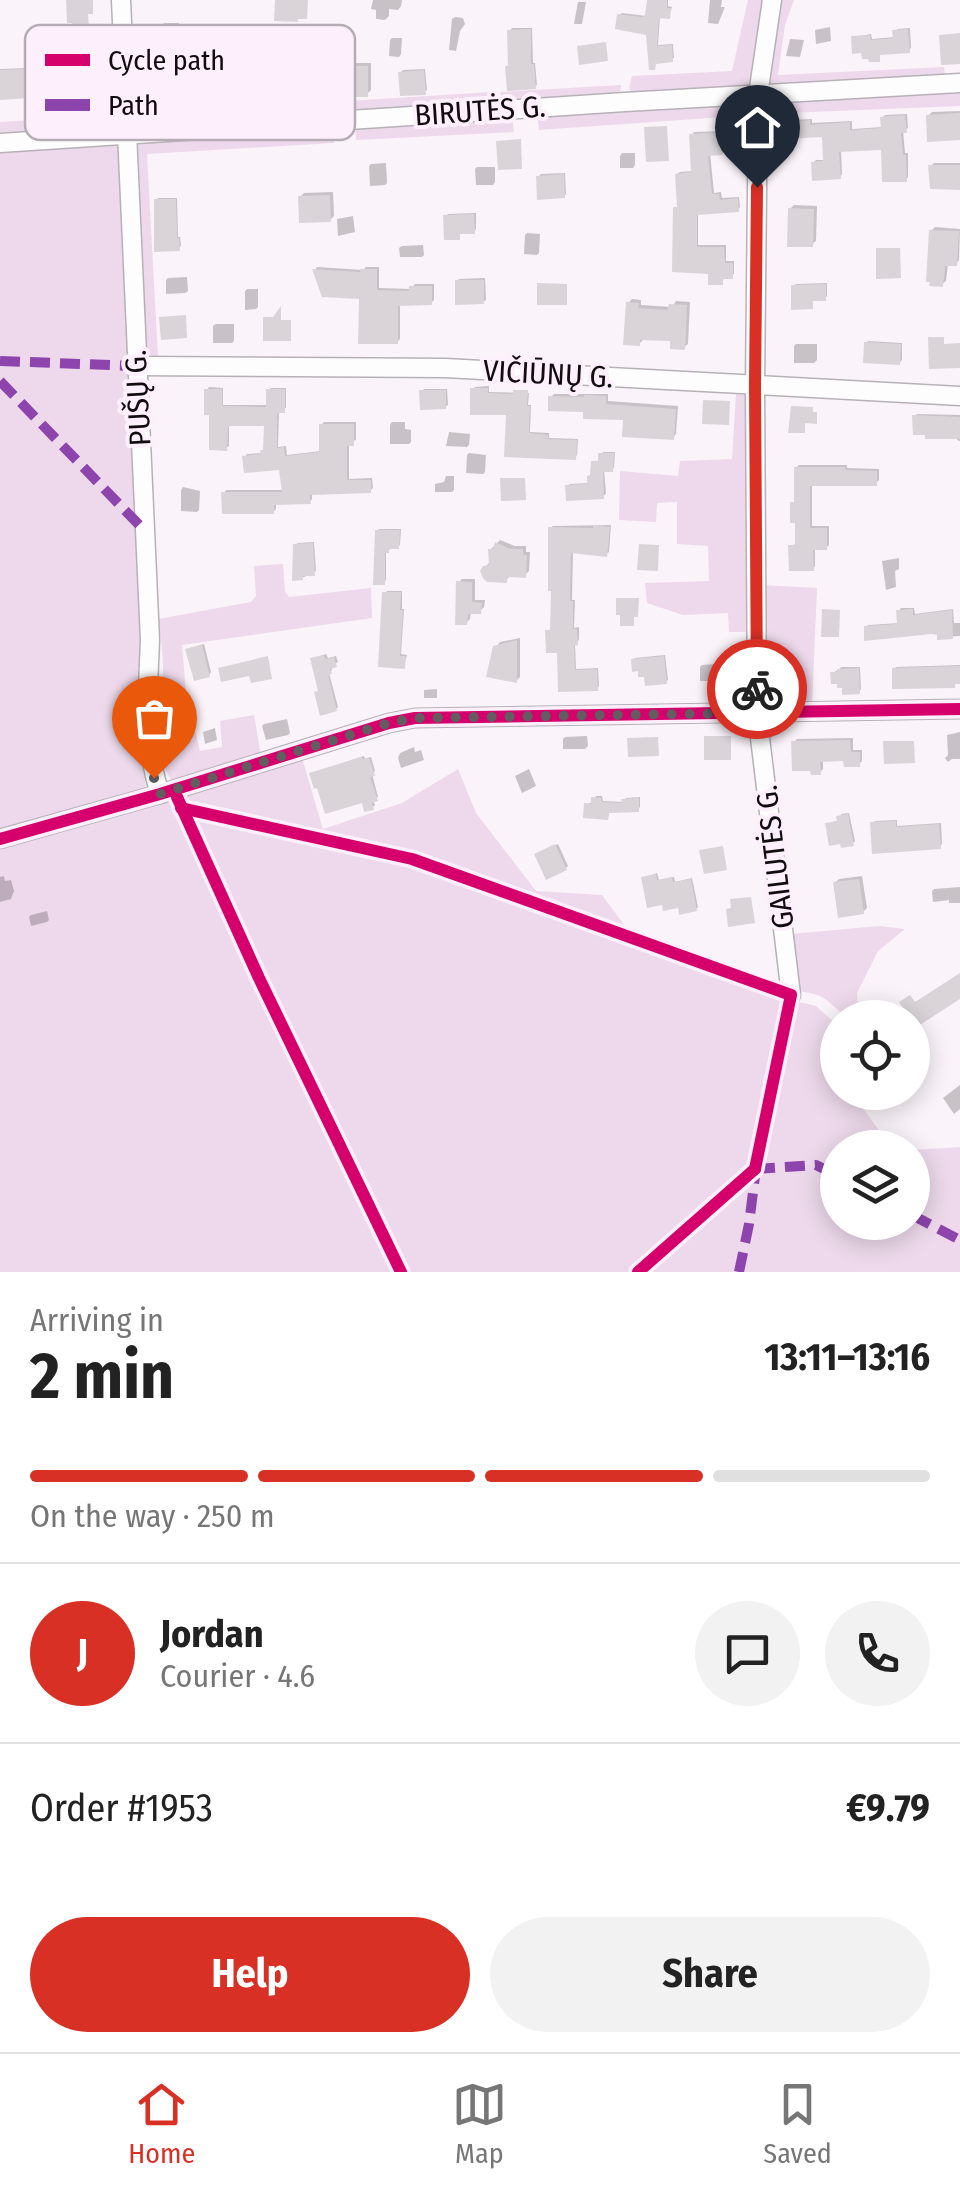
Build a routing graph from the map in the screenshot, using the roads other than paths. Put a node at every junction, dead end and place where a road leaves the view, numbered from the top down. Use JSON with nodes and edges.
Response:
{"nodes":[{"id":1,"x":120,"y":0,"type":"edge"},
{"id":2,"x":772,"y":0,"type":"edge"},
{"id":3,"x":121,"y":25,"type":"edge"},
{"id":4,"x":960,"y":83,"type":"edge"},
{"id":5,"x":758,"y":95,"type":"junction"},
{"id":6,"x":355,"y":120,"type":"edge"},
{"id":7,"x":42,"y":140,"type":"edge"},
{"id":8,"x":126,"y":140,"type":"edge"},
{"id":9,"x":0,"y":143,"type":"edge"},
{"id":10,"x":136,"y":366,"type":"junction"},
{"id":11,"x":755,"y":385,"type":"junction"},
{"id":12,"x":960,"y":396,"type":"edge"},
{"id":13,"x":960,"y":709,"type":"edge"},
{"id":14,"x":757,"y":713,"type":"junction"},
{"id":15,"x":160,"y":794,"type":"junction"},
{"id":16,"x":0,"y":839,"type":"edge"},
{"id":17,"x":791,"y":995,"type":"dead end"}],
"edges":[{"from":1,"to":3,"type":"street","name":"PUŠŲ G."},
{"from":2,"to":5,"type":"street","name":"GAILUTĖS G."},
{"from":4,"to":5,"type":"street","name":"BIRUTĖS G."},
{"from":5,"to":6,"type":"street","name":"BIRUTĖS G."},
{"from":5,"to":11,"type":"street","name":"GAILUTĖS G."},
{"from":7,"to":9,"type":"street","name":"BIRUTĖS G."},
{"from":8,"to":10,"type":"street","name":"PUŠŲ G."},
{"from":10,"to":11,"type":"street","name":"VIČIŪNŲ G."},
{"from":10,"to":15,"type":"street","name":"PUŠŲ G."},
{"from":11,"to":12,"type":"street","name":"VIČIŪNŲ G."},
{"from":11,"to":14,"type":"street","name":"GAILUTĖS G."},
{"from":13,"to":14,"type":"street"},
{"from":14,"to":15,"type":"street"},
{"from":14,"to":17,"type":"street","name":"GAILUTĖS G."},
{"from":15,"to":16,"type":"street"}]}
